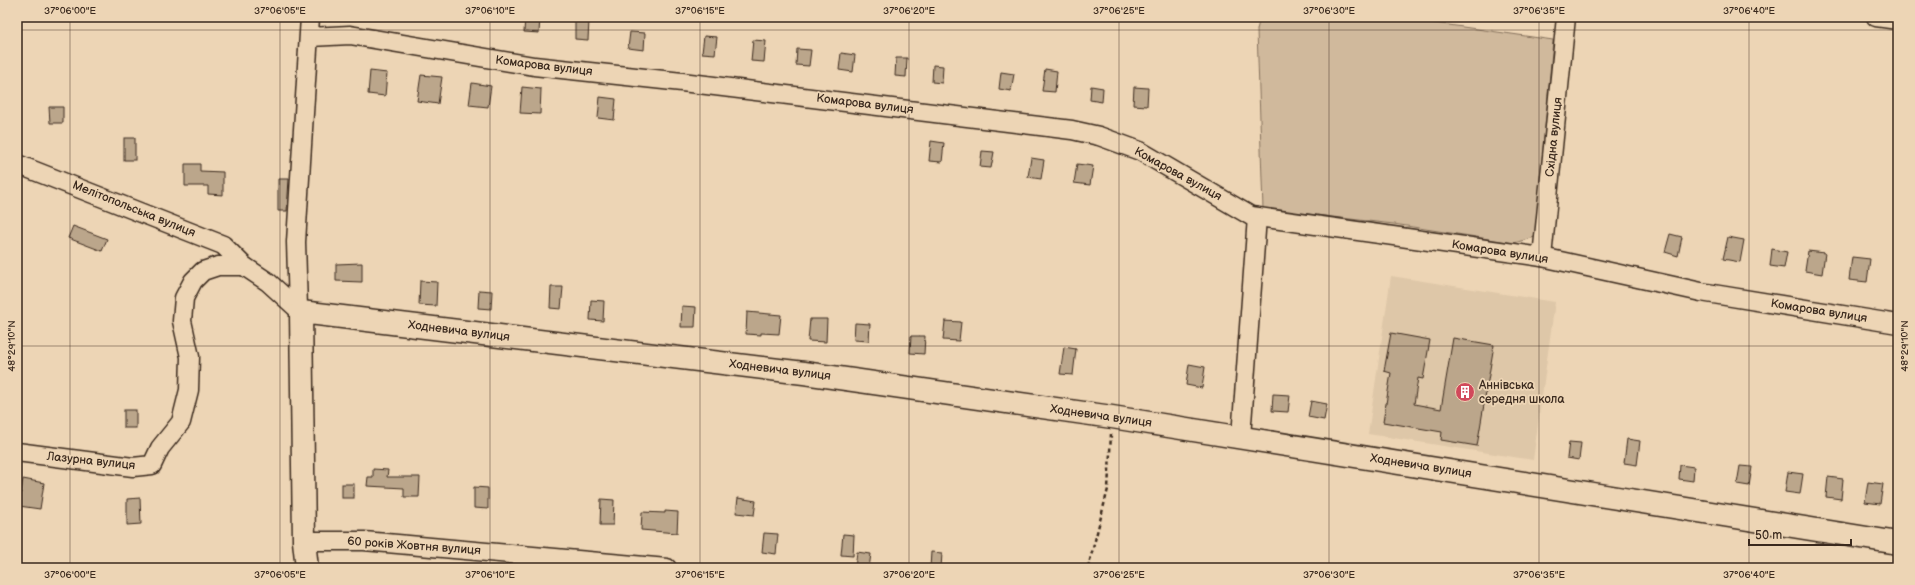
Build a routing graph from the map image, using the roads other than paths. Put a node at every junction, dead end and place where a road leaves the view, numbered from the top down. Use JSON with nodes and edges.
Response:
{"nodes":[{"id":1,"x":310,"y":17,"type":"edge"},
{"id":2,"x":1566,"y":17,"type":"edge"},
{"id":3,"x":1876,"y":17,"type":"edge"},
{"id":4,"x":1898,"y":20,"type":"edge"},
{"id":5,"x":310,"y":37,"type":"junction"},
{"id":6,"x":17,"y":164,"type":"edge"},
{"id":7,"x":1257,"y":216,"type":"junction"},
{"id":8,"x":1542,"y":257,"type":"junction"},
{"id":9,"x":244,"y":266,"type":"junction"},
{"id":10,"x":300,"y":310,"type":"junction"},
{"id":11,"x":1898,"y":324,"type":"edge"},
{"id":12,"x":1241,"y":437,"type":"junction"},
{"id":13,"x":17,"y":452,"type":"edge"},
{"id":14,"x":304,"y":541,"type":"junction"},
{"id":15,"x":1898,"y":542,"type":"edge"},
{"id":16,"x":307,"y":568,"type":"edge"},
{"id":17,"x":667,"y":568,"type":"edge"}],
"edges":[{"from":1,"to":5,"type":"street"},
{"from":2,"to":8,"type":"street","name":"Східна вулиця"},
{"from":3,"to":4,"type":"street"},
{"from":5,"to":7,"type":"street","name":"Комарова вулиця"},
{"from":5,"to":10,"type":"street"},
{"from":6,"to":9,"type":"street","name":"Мелітопольська вулиця"},
{"from":7,"to":8,"type":"street","name":"Комарова вулиця"},
{"from":7,"to":12,"type":"street"},
{"from":8,"to":11,"type":"street","name":"Комарова вулиця"},
{"from":9,"to":10,"type":"street","name":"Мелітопольська вулиця"},
{"from":9,"to":13,"type":"street","name":"Лазурна вулиця"},
{"from":10,"to":12,"type":"main road","name":"Ходневича вулиця"},
{"from":10,"to":14,"type":"main road"},
{"from":12,"to":15,"type":"main road","name":"Ходневича вулиця"},
{"from":14,"to":16,"type":"main road"},
{"from":14,"to":17,"type":"street","name":"60 років Жовтня вулиця"}]}
